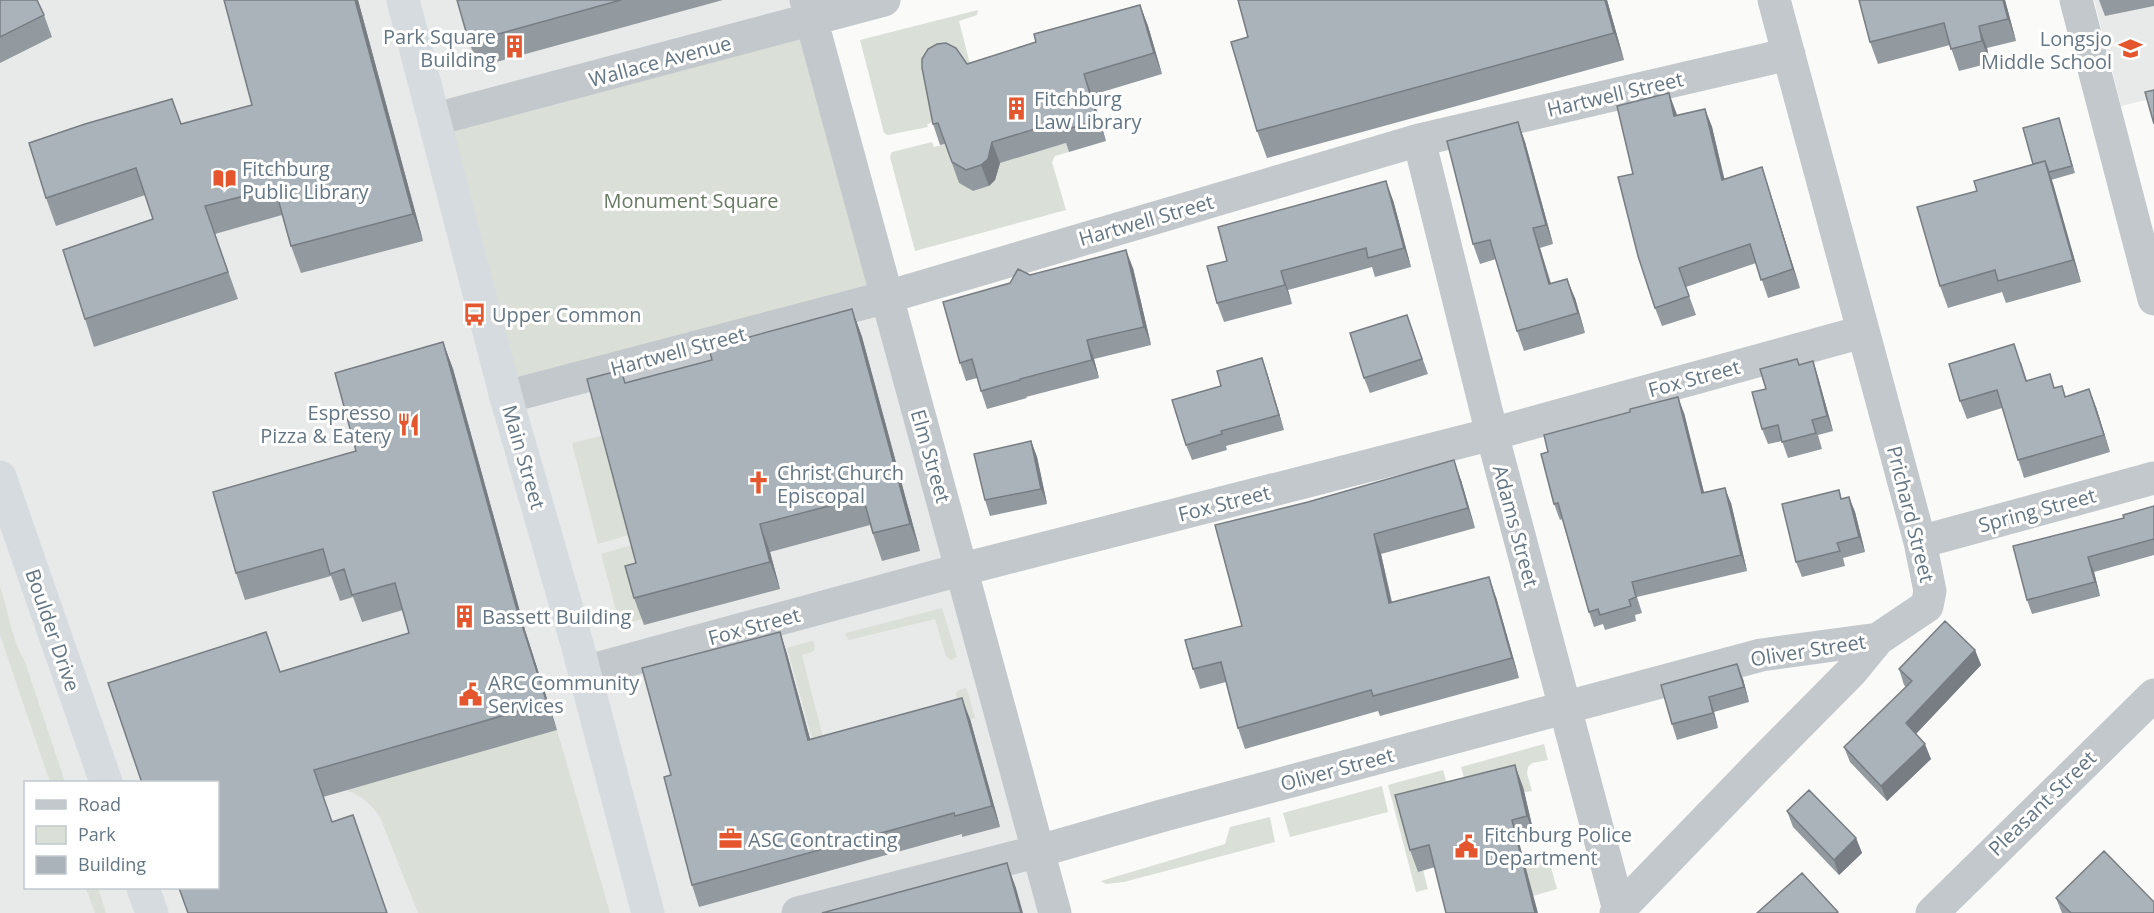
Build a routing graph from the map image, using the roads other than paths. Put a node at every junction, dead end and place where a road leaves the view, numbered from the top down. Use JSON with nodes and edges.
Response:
{"nodes":[{"id":1,"x":403,"y":0,"type":"edge"},
{"id":2,"x":884,"y":0,"type":"edge"},
{"id":3,"x":1774,"y":0,"type":"edge"},
{"id":4,"x":2076,"y":0,"type":"edge"},
{"id":5,"x":809,"y":10,"type":"edge"},
{"id":6,"x":1789,"y":54,"type":"junction"},
{"id":7,"x":436,"y":119,"type":"junction"},
{"id":8,"x":1419,"y":140,"type":"junction"},
{"id":9,"x":887,"y":297,"type":"junction"},
{"id":10,"x":2154,"y":299,"type":"edge"},
{"id":11,"x":1862,"y":332,"type":"junction"},
{"id":12,"x":506,"y":397,"type":"junction"},
{"id":13,"x":1491,"y":434,"type":"junction"},
{"id":14,"x":0,"y":477,"type":"edge"},
{"id":15,"x":2154,"y":478,"type":"edge"},
{"id":16,"x":1920,"y":542,"type":"junction"},
{"id":17,"x":963,"y":569,"type":"junction"},
{"id":18,"x":1878,"y":639,"type":"junction"},
{"id":19,"x":585,"y":672,"type":"junction"},
{"id":20,"x":2154,"y":695,"type":"edge"},
{"id":21,"x":1566,"y":708,"type":"junction"},
{"id":22,"x":105,"y":781,"type":"edge"},
{"id":23,"x":1039,"y":851,"type":"junction"},
{"id":24,"x":143,"y":889,"type":"edge"},
{"id":25,"x":1618,"y":911,"type":"edge"},
{"id":26,"x":152,"y":913,"type":"edge"},
{"id":27,"x":648,"y":913,"type":"edge"},
{"id":28,"x":798,"y":913,"type":"edge"},
{"id":29,"x":1055,"y":913,"type":"edge"},
{"id":30,"x":1932,"y":913,"type":"edge"}],
"edges":[{"from":1,"to":7,"type":"highway","name":"Main Street"},
{"from":2,"to":5,"type":"street","name":"Wallace Avenue"},
{"from":3,"to":6,"type":"street","name":"Prichard Street"},
{"from":4,"to":10,"type":"street"},
{"from":5,"to":7,"type":"street","name":"Wallace Avenue"},
{"from":5,"to":9,"type":"street","name":"Elm Street"},
{"from":6,"to":8,"type":"street","name":"Hartwell Street"},
{"from":6,"to":11,"type":"street","name":"Prichard Street"},
{"from":7,"to":12,"type":"highway","name":"Main Street"},
{"from":8,"to":9,"type":"street","name":"Hartwell Street"},
{"from":8,"to":13,"type":"street","name":"Adams Street"},
{"from":9,"to":12,"type":"street","name":"Hartwell Street"},
{"from":9,"to":17,"type":"street","name":"Elm Street"},
{"from":11,"to":13,"type":"street","name":"Fox Street"},
{"from":11,"to":16,"type":"street","name":"Prichard Street"},
{"from":12,"to":19,"type":"highway","name":"Main Street"},
{"from":13,"to":17,"type":"street","name":"Fox Street"},
{"from":13,"to":21,"type":"street","name":"Adams Street"},
{"from":14,"to":22,"type":"highway","name":"Boulder Drive"},
{"from":15,"to":16,"type":"street","name":"Spring Street"},
{"from":16,"to":18,"type":"street","name":"Prichard Street"},
{"from":17,"to":19,"type":"street","name":"Fox Street"},
{"from":17,"to":23,"type":"street","name":"Elm Street"},
{"from":18,"to":21,"type":"street","name":"Oliver Street"},
{"from":18,"to":25,"type":"street","name":"Prichard Street"},
{"from":19,"to":27,"type":"highway","name":"Main Street"},
{"from":20,"to":30,"type":"street","name":"Pleasant Street"},
{"from":21,"to":23,"type":"street","name":"Oliver Street"},
{"from":21,"to":25,"type":"street","name":"Adams Street"},
{"from":23,"to":28,"type":"street","name":"Oliver Street"},
{"from":23,"to":29,"type":"street","name":"Elm Street"},
{"from":24,"to":26,"type":"highway"}]}
